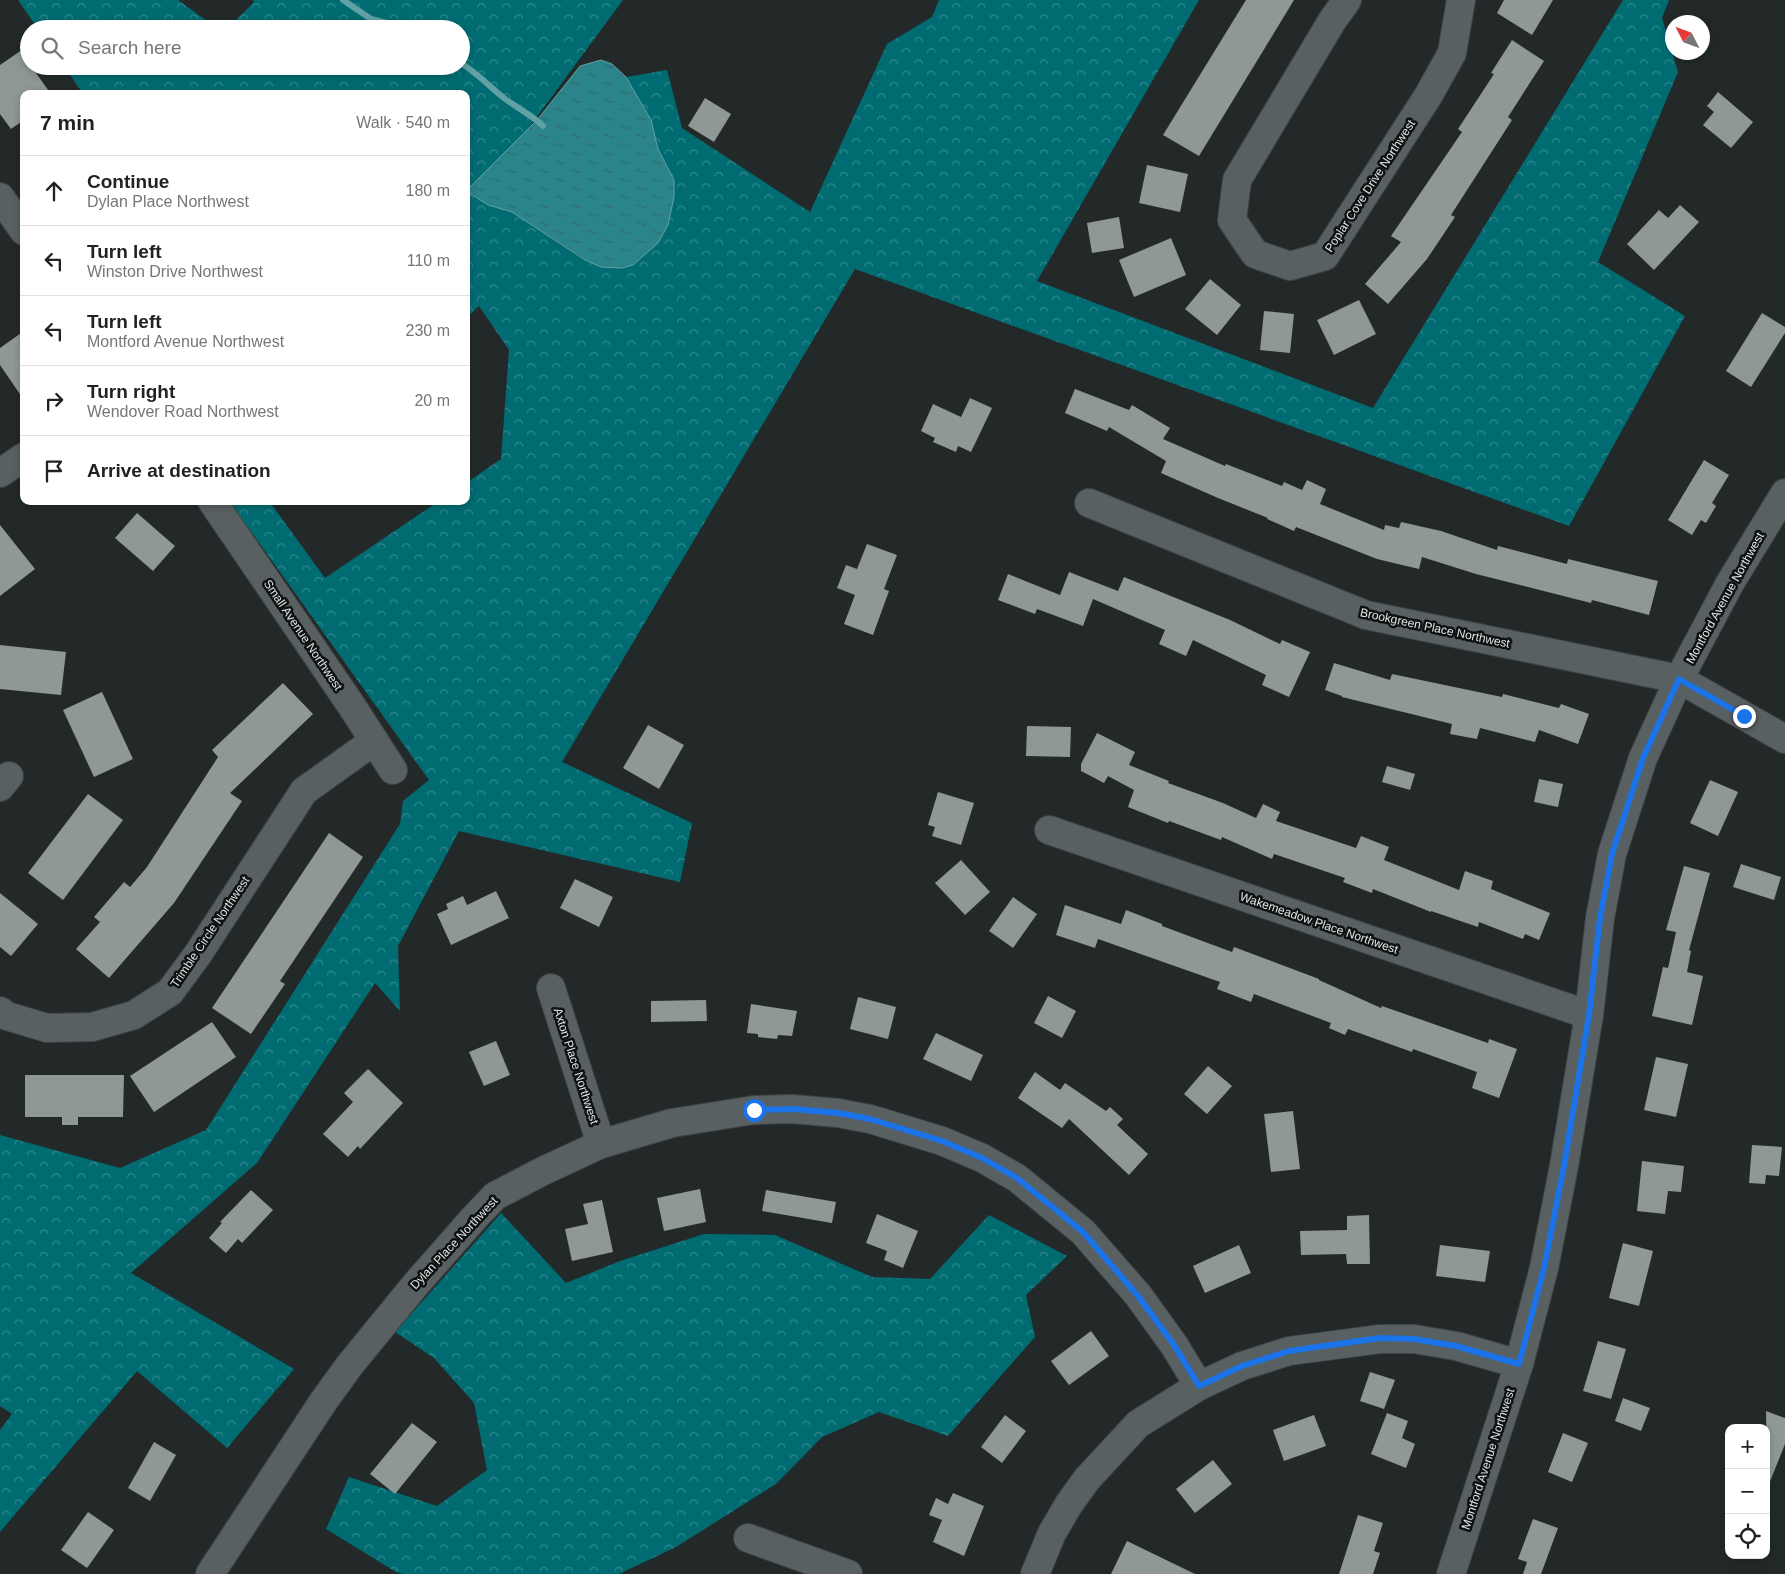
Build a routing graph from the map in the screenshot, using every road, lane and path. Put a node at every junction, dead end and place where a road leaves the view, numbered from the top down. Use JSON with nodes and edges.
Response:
{"nodes":[{"id":1,"x":1347,"y":0,"type":"edge"},
{"id":2,"x":1460,"y":0,"type":"edge"},
{"id":3,"x":0,"y":197,"type":"edge"},
{"id":4,"x":20,"y":225,"type":"edge"},
{"id":5,"x":20,"y":459,"type":"edge"},
{"id":6,"x":0,"y":473,"type":"edge"},
{"id":7,"x":1785,"y":493,"type":"edge"},
{"id":8,"x":1089,"y":503,"type":"dead end"},
{"id":9,"x":215,"y":505,"type":"edge"},
{"id":10,"x":1679,"y":679,"type":"junction"},
{"id":11,"x":1785,"y":739,"type":"edge"},
{"id":12,"x":374,"y":742,"type":"junction"},
{"id":13,"x":393,"y":770,"type":"dead end"},
{"id":14,"x":1049,"y":830,"type":"dead end"},
{"id":15,"x":551,"y":988,"type":"dead end"},
{"id":16,"x":0,"y":1011,"type":"edge"},
{"id":17,"x":1589,"y":1015,"type":"junction"},
{"id":18,"x":601,"y":1144,"type":"junction"},
{"id":19,"x":1519,"y":1364,"type":"junction"},
{"id":20,"x":1199,"y":1386,"type":"junction"},
{"id":21,"x":748,"y":1538,"type":"dead end"},
{"id":22,"x":210,"y":1574,"type":"edge"},
{"id":23,"x":848,"y":1574,"type":"edge"},
{"id":24,"x":1035,"y":1574,"type":"edge"},
{"id":25,"x":1451,"y":1574,"type":"edge"}],
"edges":[{"from":1,"to":2,"type":"street","name":"Poplar Cove Drive Northwest"},
{"from":3,"to":4,"type":"street"},
{"from":5,"to":6,"type":"street"},
{"from":7,"to":10,"type":"street","name":"Montford Avenue Northwest"},
{"from":8,"to":10,"type":"street","name":"Brookgreen Place Northwest"},
{"from":9,"to":12,"type":"street","name":"Small Avenue Northwest"},
{"from":10,"to":11,"type":"street","name":"Brookgreen Place Northwest"},
{"from":10,"to":17,"type":"street","name":"Montford Avenue Northwest"},
{"from":12,"to":13,"type":"street","name":"Small Avenue Northwest"},
{"from":12,"to":16,"type":"street","name":"Trimble Circle Northwest"},
{"from":14,"to":17,"type":"street","name":"Wakemeadow Place Northwest"},
{"from":15,"to":18,"type":"street","name":"Axton Place Northwest"},
{"from":17,"to":19,"type":"street","name":"Montford Avenue Northwest"},
{"from":18,"to":20,"type":"street","name":"Dylan Place Northwest"},
{"from":18,"to":22,"type":"street","name":"Dylan Place Northwest"},
{"from":19,"to":20,"type":"street"},
{"from":19,"to":25,"type":"street","name":"Montford Avenue Northwest"},
{"from":20,"to":24,"type":"street"},
{"from":21,"to":23,"type":"street"}]}
